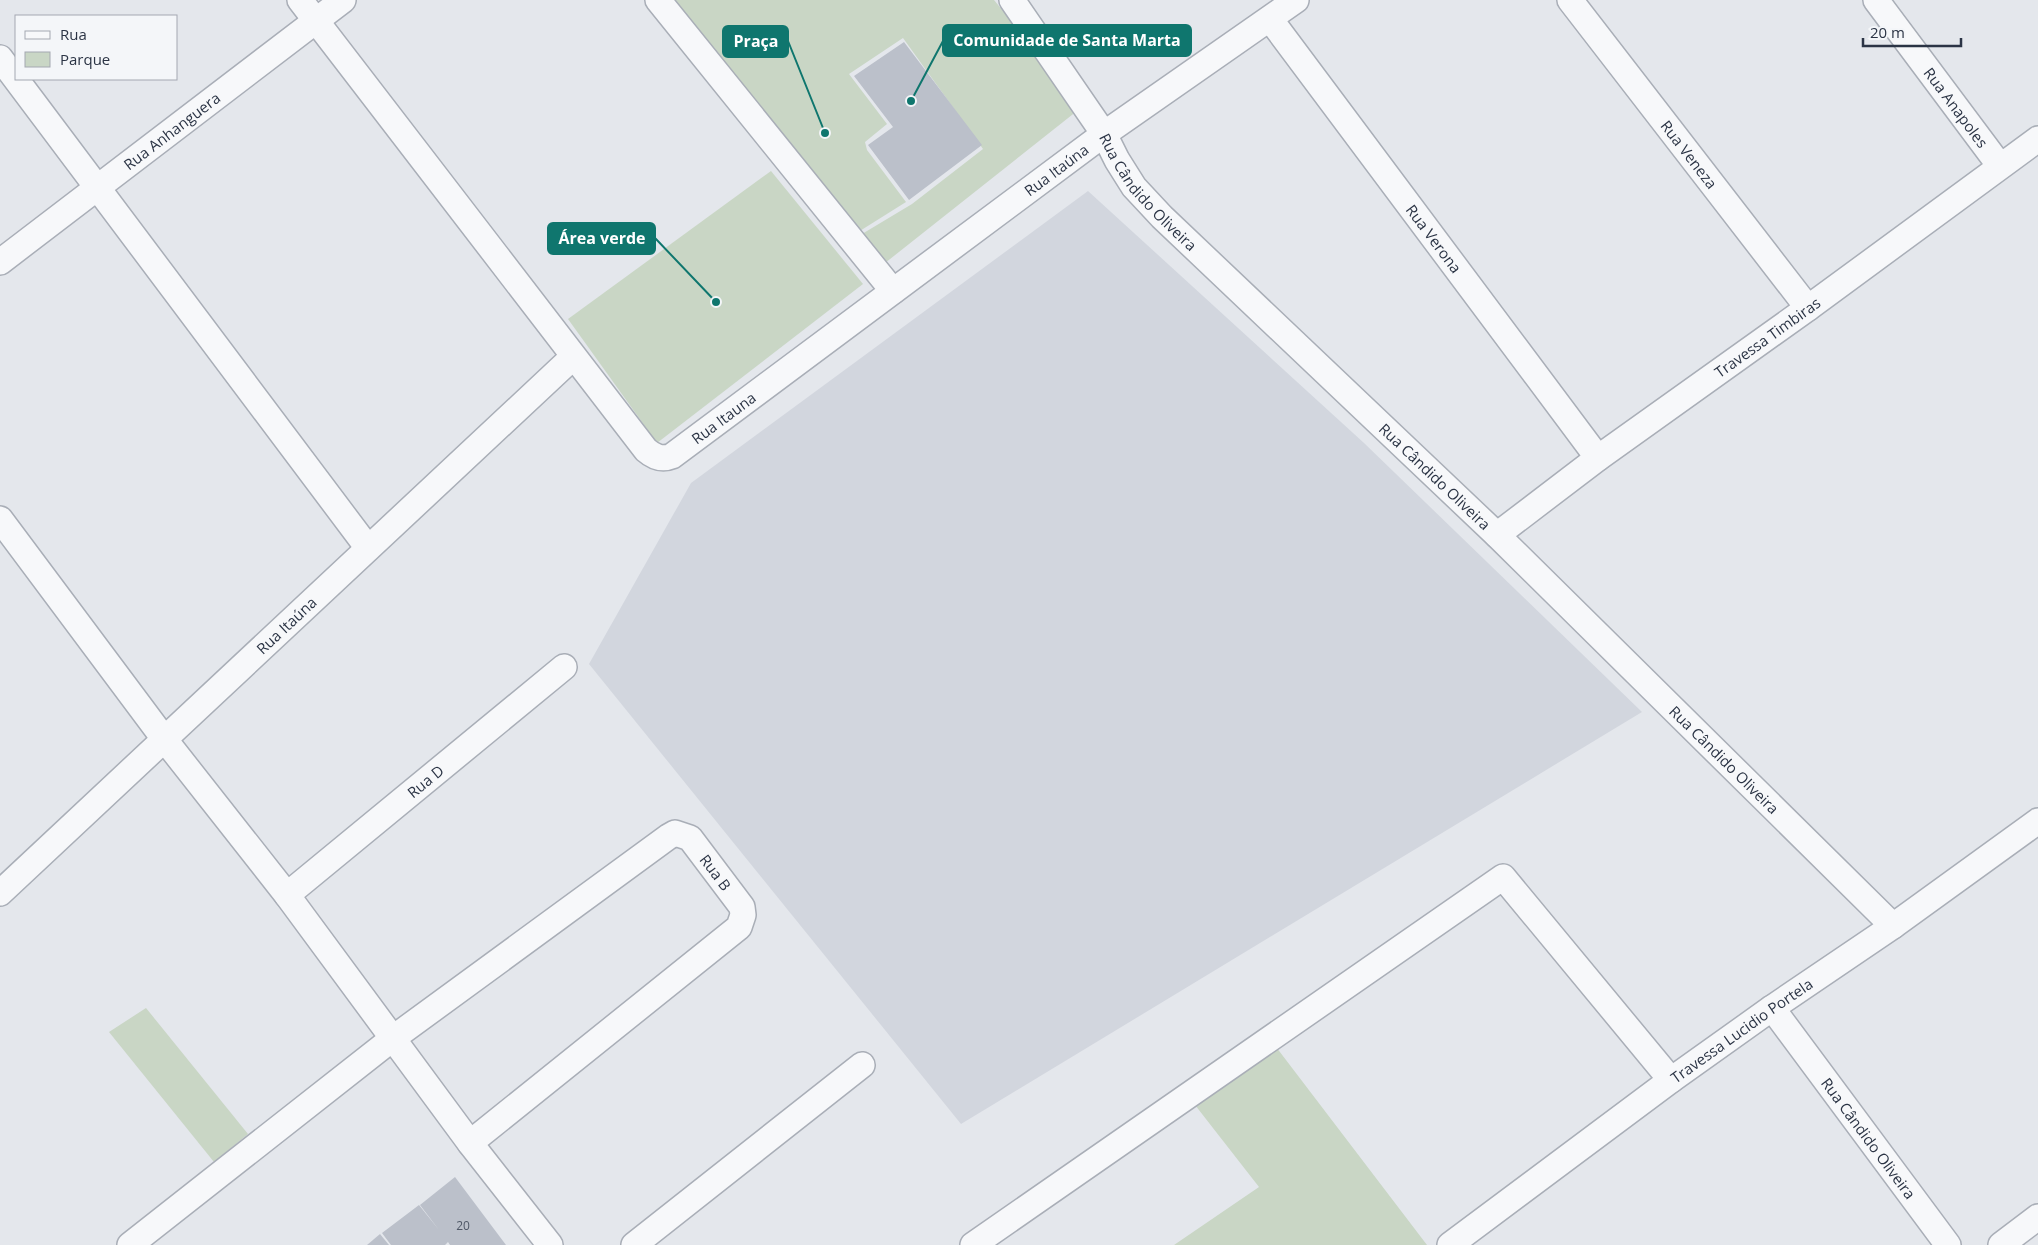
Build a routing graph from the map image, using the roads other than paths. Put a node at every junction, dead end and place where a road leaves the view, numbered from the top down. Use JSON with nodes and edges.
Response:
{"nodes":[{"id":1,"x":300,"y":0,"type":"edge"},
{"id":2,"x":343,"y":0,"type":"edge"},
{"id":3,"x":658,"y":0,"type":"edge"},
{"id":4,"x":1012,"y":0,"type":"edge"},
{"id":5,"x":1296,"y":0,"type":"edge"},
{"id":6,"x":1570,"y":0,"type":"edge"},
{"id":7,"x":1876,"y":0,"type":"edge"},
{"id":8,"x":1270,"y":19,"type":"junction"},
{"id":9,"x":316,"y":21,"type":"junction"},
{"id":10,"x":0,"y":58,"type":"edge"},
{"id":11,"x":15,"y":78,"type":"edge"},
{"id":12,"x":17,"y":80,"type":"edge"},
{"id":13,"x":1104,"y":134,"type":"junction"},
{"id":14,"x":2038,"y":139,"type":"edge"},
{"id":15,"x":2000,"y":166,"type":"junction"},
{"id":16,"x":98,"y":187,"type":"junction"},
{"id":17,"x":0,"y":262,"type":"edge"},
{"id":18,"x":893,"y":291,"type":"junction"},
{"id":19,"x":1808,"y":308,"type":"junction"},
{"id":20,"x":573,"y":357,"type":"junction"},
{"id":21,"x":1598,"y":458,"type":"junction"},
{"id":22,"x":0,"y":519,"type":"edge"},
{"id":23,"x":1497,"y":535,"type":"junction"},
{"id":24,"x":368,"y":548,"type":"junction"},
{"id":25,"x":564,"y":667,"type":"dead end"},
{"id":26,"x":165,"y":740,"type":"junction"},
{"id":27,"x":2038,"y":821,"type":"edge"},
{"id":28,"x":0,"y":893,"type":"edge"},
{"id":29,"x":287,"y":895,"type":"junction"},
{"id":30,"x":1893,"y":926,"type":"junction"},
{"id":31,"x":1772,"y":1008,"type":"junction"},
{"id":32,"x":392,"y":1039,"type":"junction"},
{"id":33,"x":862,"y":1065,"type":"dead end"},
{"id":34,"x":1671,"y":1080,"type":"junction"},
{"id":35,"x":470,"y":1143,"type":"junction"},
{"id":36,"x":2038,"y":1217,"type":"edge"},
{"id":37,"x":130,"y":1245,"type":"edge"},
{"id":38,"x":550,"y":1245,"type":"edge"},
{"id":39,"x":634,"y":1245,"type":"edge"},
{"id":40,"x":973,"y":1245,"type":"edge"},
{"id":41,"x":1450,"y":1245,"type":"edge"},
{"id":42,"x":1948,"y":1245,"type":"edge"},
{"id":43,"x":2001,"y":1245,"type":"edge"}],
"edges":[{"from":1,"to":9,"type":"street"},
{"from":2,"to":9,"type":"street","name":"Rua Anhanguera"},
{"from":3,"to":18,"type":"street"},
{"from":4,"to":13,"type":"street","name":"Rua Cândido Oliveira"},
{"from":5,"to":8,"type":"street","name":"Rua Itaúna"},
{"from":6,"to":19,"type":"street","name":"Rua Veneza"},
{"from":7,"to":15,"type":"street","name":"Rua Anapoles"},
{"from":8,"to":13,"type":"street","name":"Rua Itaúna"},
{"from":8,"to":21,"type":"street","name":"Rua Verona"},
{"from":9,"to":16,"type":"street","name":"Rua Anhanguera"},
{"from":9,"to":20,"type":"street"},
{"from":10,"to":11,"type":"street"},
{"from":12,"to":16,"type":"street"},
{"from":13,"to":18,"type":"street","name":"Rua Itaúna"},
{"from":13,"to":23,"type":"street","name":"Rua Cândido Oliveira"},
{"from":14,"to":15,"type":"street","name":"Travessa Timbiras"},
{"from":15,"to":19,"type":"street","name":"Travessa Timbiras"},
{"from":16,"to":17,"type":"street","name":"Rua Anhanguera"},
{"from":16,"to":24,"type":"street"},
{"from":18,"to":20,"type":"street","name":"Rua Itauna"},
{"from":19,"to":21,"type":"street","name":"Travessa Timbiras"},
{"from":20,"to":24,"type":"street","name":"Rua Itaúna"},
{"from":21,"to":23,"type":"street","name":"Travessa Timbiras"},
{"from":22,"to":26,"type":"street"},
{"from":23,"to":30,"type":"street","name":"Rua Cândido Oliveira"},
{"from":24,"to":26,"type":"street","name":"Rua Itaúna"},
{"from":25,"to":29,"type":"street","name":"Rua D"},
{"from":26,"to":28,"type":"street","name":"Rua Itaúna"},
{"from":26,"to":29,"type":"street"},
{"from":27,"to":30,"type":"street","name":"Travessa Lucidio Portela"},
{"from":29,"to":32,"type":"street"},
{"from":30,"to":31,"type":"street","name":"Travessa Lucidio Portela"},
{"from":31,"to":34,"type":"street","name":"Travessa Lucidio Portela"},
{"from":31,"to":42,"type":"street","name":"Rua Cândido Oliveira"},
{"from":32,"to":35,"type":"street"},
{"from":32,"to":35,"type":"street","name":"Rua B"},
{"from":32,"to":37,"type":"street"},
{"from":33,"to":39,"type":"street"},
{"from":34,"to":40,"type":"street"},
{"from":34,"to":41,"type":"street","name":"Travessa Lucidio Portela"},
{"from":35,"to":38,"type":"street"},
{"from":36,"to":43,"type":"street"}]}
